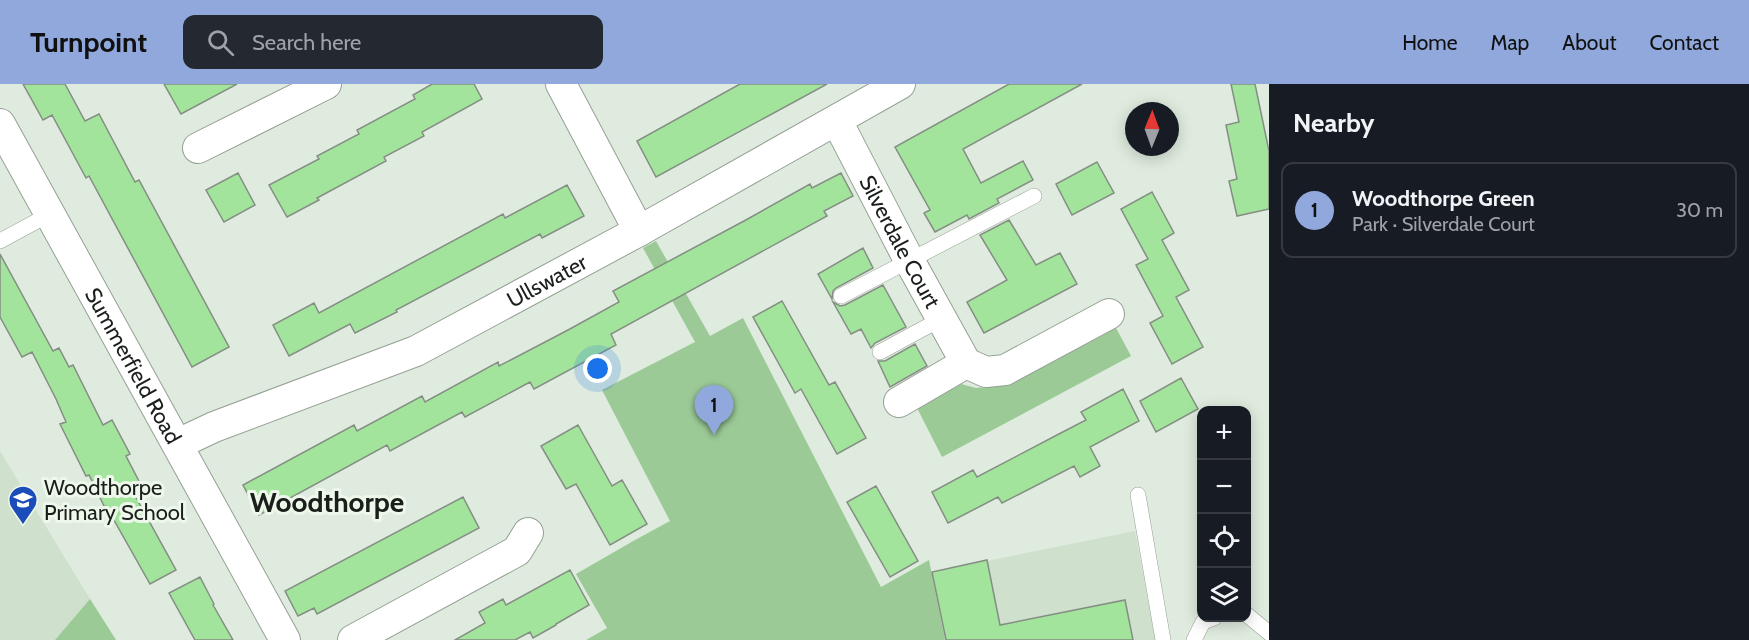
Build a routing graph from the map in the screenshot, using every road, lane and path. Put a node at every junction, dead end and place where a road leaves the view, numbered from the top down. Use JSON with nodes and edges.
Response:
{"nodes":[{"id":1,"x":326,"y":84,"type":"edge"},
{"id":2,"x":561,"y":84,"type":"edge"},
{"id":3,"x":900,"y":84,"type":"edge"},
{"id":4,"x":837,"y":121,"type":"junction"},
{"id":5,"x":0,"y":124,"type":"edge"},
{"id":6,"x":198,"y":148,"type":"dead end"},
{"id":7,"x":1034,"y":196,"type":"dead end"},
{"id":8,"x":50,"y":214,"type":"junction"},
{"id":9,"x":639,"y":231,"type":"junction"},
{"id":10,"x":0,"y":241,"type":"edge"},
{"id":11,"x":909,"y":260,"type":"junction"},
{"id":12,"x":841,"y":296,"type":"dead end"},
{"id":13,"x":1109,"y":314,"type":"dead end"},
{"id":14,"x":941,"y":319,"type":"junction"},
{"id":15,"x":879,"y":352,"type":"dead end"},
{"id":16,"x":966,"y":363,"type":"junction"},
{"id":17,"x":899,"y":402,"type":"dead end"},
{"id":18,"x":178,"y":444,"type":"junction"},
{"id":19,"x":1138,"y":495,"type":"dead end"},
{"id":20,"x":528,"y":532,"type":"dead end"},
{"id":21,"x":1251,"y":618,"type":"edge"},
{"id":22,"x":1203,"y":622,"type":"edge"},
{"id":23,"x":1269,"y":633,"type":"edge"},
{"id":24,"x":285,"y":640,"type":"edge"},
{"id":25,"x":353,"y":640,"type":"edge"},
{"id":26,"x":1162,"y":640,"type":"edge"},
{"id":27,"x":1194,"y":640,"type":"edge"}],
"edges":[{"from":1,"to":6,"type":"street"},
{"from":2,"to":9,"type":"street"},
{"from":3,"to":4,"type":"street","name":"Ullswater"},
{"from":4,"to":9,"type":"street","name":"Ullswater"},
{"from":4,"to":11,"type":"street","name":"Silverdale Court"},
{"from":5,"to":8,"type":"street","name":"Summerfield Road"},
{"from":7,"to":11,"type":"lane"},
{"from":8,"to":10,"type":"lane"},
{"from":8,"to":18,"type":"street","name":"Summerfield Road"},
{"from":9,"to":18,"type":"street","name":"Ullswater"},
{"from":11,"to":12,"type":"lane"},
{"from":11,"to":14,"type":"street","name":"Silverdale Court"},
{"from":13,"to":16,"type":"street"},
{"from":14,"to":15,"type":"lane"},
{"from":14,"to":16,"type":"street","name":"Silverdale Court"},
{"from":16,"to":17,"type":"street"},
{"from":18,"to":24,"type":"street","name":"Summerfield Road"},
{"from":19,"to":26,"type":"lane"},
{"from":20,"to":25,"type":"street"},
{"from":21,"to":23,"type":"lane"},
{"from":22,"to":27,"type":"lane"}]}
